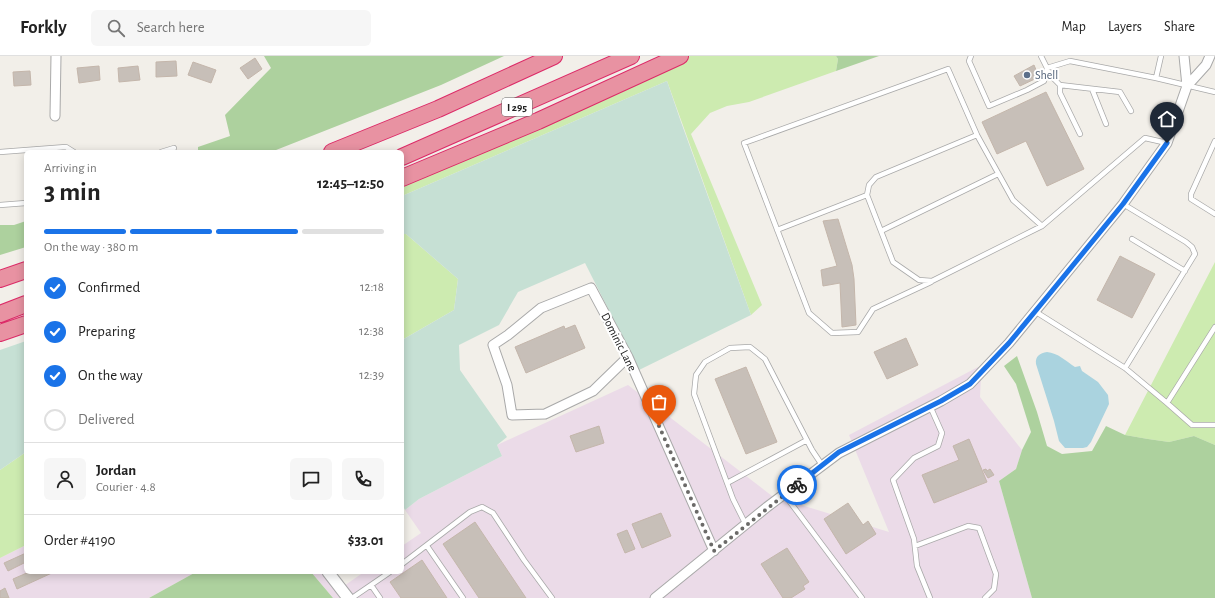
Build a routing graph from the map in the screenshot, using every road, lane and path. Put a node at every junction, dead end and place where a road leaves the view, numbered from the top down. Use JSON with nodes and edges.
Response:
{"nodes":[{"id":1,"x":56,"y":56,"type":"edge"},
{"id":2,"x":532,"y":56,"type":"edge"},
{"id":3,"x":554,"y":56,"type":"edge"},
{"id":4,"x":631,"y":56,"type":"edge"},
{"id":5,"x":680,"y":56,"type":"edge"},
{"id":6,"x":971,"y":56,"type":"edge"},
{"id":7,"x":1041,"y":56,"type":"edge"},
{"id":8,"x":1160,"y":56,"type":"edge"},
{"id":9,"x":1184,"y":56,"type":"edge"},
{"id":10,"x":1210,"y":56,"type":"edge"},
{"id":11,"x":1047,"y":68,"type":"junction"},
{"id":12,"x":1156,"y":78,"type":"junction"},
{"id":13,"x":1060,"y":85,"type":"junction"},
{"id":14,"x":1187,"y":86,"type":"junction"},
{"id":15,"x":1092,"y":89,"type":"junction"},
{"id":16,"x":1215,"y":92,"type":"edge"},
{"id":17,"x":438,"y":109,"type":"junction"},
{"id":18,"x":1131,"y":111,"type":"dead end"},
{"id":19,"x":55,"y":116,"type":"dead end"},
{"id":20,"x":1106,"y":124,"type":"dead end"},
{"id":21,"x":1080,"y":134,"type":"dead end"},
{"id":22,"x":977,"y":135,"type":"junction"},
{"id":23,"x":1215,"y":141,"type":"edge"},
{"id":24,"x":1167,"y":143,"type":"junction"},
{"id":25,"x":174,"y":148,"type":"dead end"},
{"id":26,"x":33,"y":150,"type":"edge"},
{"id":27,"x":70,"y":150,"type":"edge"},
{"id":28,"x":167,"y":150,"type":"edge"},
{"id":29,"x":337,"y":150,"type":"edge"},
{"id":30,"x":24,"y":151,"type":"edge"},
{"id":31,"x":0,"y":152,"type":"edge"},
{"id":32,"x":404,"y":156,"type":"edge"},
{"id":33,"x":998,"y":174,"type":"junction"},
{"id":34,"x":404,"y":177,"type":"edge"},
{"id":35,"x":867,"y":195,"type":"junction"},
{"id":36,"x":24,"y":203,"type":"edge"},
{"id":37,"x":1123,"y":204,"type":"junction"},
{"id":38,"x":0,"y":205,"type":"edge"},
{"id":39,"x":1215,"y":214,"type":"edge"},
{"id":40,"x":1042,"y":226,"type":"junction"},
{"id":41,"x":777,"y":230,"type":"junction"},
{"id":42,"x":881,"y":231,"type":"junction"},
{"id":43,"x":1132,"y":239,"type":"dead end"},
{"id":44,"x":24,"y":271,"type":"edge"},
{"id":45,"x":1185,"y":271,"type":"junction"},
{"id":46,"x":0,"y":279,"type":"edge"},
{"id":47,"x":932,"y":281,"type":"junction"},
{"id":48,"x":24,"y":305,"type":"edge"},
{"id":49,"x":1036,"y":312,"type":"junction"},
{"id":50,"x":0,"y":314,"type":"edge"},
{"id":51,"x":24,"y":325,"type":"edge"},
{"id":52,"x":1215,"y":327,"type":"edge"},
{"id":53,"x":0,"y":333,"type":"edge"},
{"id":54,"x":628,"y":357,"type":"junction"},
{"id":55,"x":1125,"y":368,"type":"junction"},
{"id":56,"x":1167,"y":403,"type":"junction"},
{"id":57,"x":930,"y":406,"type":"junction"},
{"id":58,"x":1215,"y":425,"type":"edge"},
{"id":59,"x":807,"y":440,"type":"junction"},
{"id":60,"x":822,"y":466,"type":"junction"},
{"id":61,"x":727,"y":483,"type":"junction"},
{"id":62,"x":784,"y":494,"type":"junction"},
{"id":63,"x":746,"y":525,"type":"junction"},
{"id":64,"x":427,"y":546,"type":"junction"},
{"id":65,"x":915,"y":546,"type":"junction"},
{"id":66,"x":714,"y":551,"type":"junction"},
{"id":67,"x":404,"y":563,"type":"edge"},
{"id":68,"x":330,"y":574,"type":"edge"},
{"id":69,"x":387,"y":574,"type":"edge"},
{"id":70,"x":371,"y":585,"type":"junction"},
{"id":71,"x":348,"y":598,"type":"edge"},
{"id":72,"x":352,"y":598,"type":"edge"},
{"id":73,"x":380,"y":598,"type":"edge"},
{"id":74,"x":463,"y":598,"type":"edge"},
{"id":75,"x":552,"y":598,"type":"edge"},
{"id":76,"x":655,"y":598,"type":"edge"},
{"id":77,"x":862,"y":598,"type":"edge"},
{"id":78,"x":930,"y":598,"type":"edge"},
{"id":79,"x":985,"y":598,"type":"edge"}],
"edges":[{"from":1,"to":19,"type":"street"},
{"from":2,"to":17,"type":"highway"},
{"from":3,"to":17,"type":"highway","number":"I 295"},
{"from":4,"to":32,"type":"highway","number":"I 295"},
{"from":5,"to":34,"type":"highway"},
{"from":6,"to":11,"type":"lane"},
{"from":7,"to":11,"type":"lane"},
{"from":8,"to":12,"type":"lane"},
{"from":9,"to":14,"type":"street"},
{"from":10,"to":14,"type":"street"},
{"from":11,"to":12,"type":"lane"},
{"from":11,"to":13,"type":"lane"},
{"from":12,"to":14,"type":"lane"},
{"from":13,"to":15,"type":"lane"},
{"from":13,"to":21,"type":"lane"},
{"from":14,"to":16,"type":"lane"},
{"from":14,"to":24,"type":"street"},
{"from":15,"to":18,"type":"lane"},
{"from":15,"to":20,"type":"lane"},
{"from":17,"to":29,"type":"highway","number":"I 295"},
{"from":22,"to":33,"type":"lane"},
{"from":22,"to":35,"type":"lane"},
{"from":22,"to":41,"type":"lane"},
{"from":23,"to":39,"type":"lane"},
{"from":24,"to":37,"type":"street"},
{"from":24,"to":40,"type":"lane"},
{"from":25,"to":28,"type":"lane"},
{"from":26,"to":27,"type":"lane"},
{"from":30,"to":31,"type":"lane"},
{"from":33,"to":40,"type":"lane"},
{"from":33,"to":42,"type":"lane"},
{"from":35,"to":41,"type":"lane"},
{"from":35,"to":42,"type":"lane"},
{"from":36,"to":38,"type":"lane"},
{"from":37,"to":45,"type":"lane"},
{"from":37,"to":49,"type":"street"},
{"from":40,"to":47,"type":"lane"},
{"from":41,"to":47,"type":"lane"},
{"from":42,"to":47,"type":"lane"},
{"from":43,"to":45,"type":"lane"},
{"from":44,"to":46,"type":"highway"},
{"from":45,"to":55,"type":"lane"},
{"from":48,"to":50,"type":"highway"},
{"from":49,"to":55,"type":"lane"},
{"from":49,"to":57,"type":"street"},
{"from":51,"to":53,"type":"highway"},
{"from":52,"to":56,"type":"lane"},
{"from":54,"to":54,"type":"street","name":"Dominic Lane"},
{"from":54,"to":66,"type":"street","name":"Dominic Lane"},
{"from":55,"to":56,"type":"lane"},
{"from":56,"to":58,"type":"lane"},
{"from":57,"to":60,"type":"street"},
{"from":57,"to":65,"type":"lane"},
{"from":59,"to":60,"type":"lane"},
{"from":59,"to":61,"type":"lane"},
{"from":59,"to":61,"type":"lane"},
{"from":60,"to":62,"type":"street"},
{"from":61,"to":63,"type":"lane"},
{"from":62,"to":63,"type":"street"},
{"from":62,"to":77,"type":"lane"},
{"from":63,"to":66,"type":"street"},
{"from":64,"to":67,"type":"lane"},
{"from":64,"to":74,"type":"lane"},
{"from":64,"to":75,"type":"lane"},
{"from":65,"to":78,"type":"lane"},
{"from":65,"to":79,"type":"lane"},
{"from":66,"to":76,"type":"street"},
{"from":68,"to":71,"type":"street"},
{"from":69,"to":70,"type":"lane"},
{"from":70,"to":72,"type":"lane"},
{"from":70,"to":73,"type":"lane"}]}
